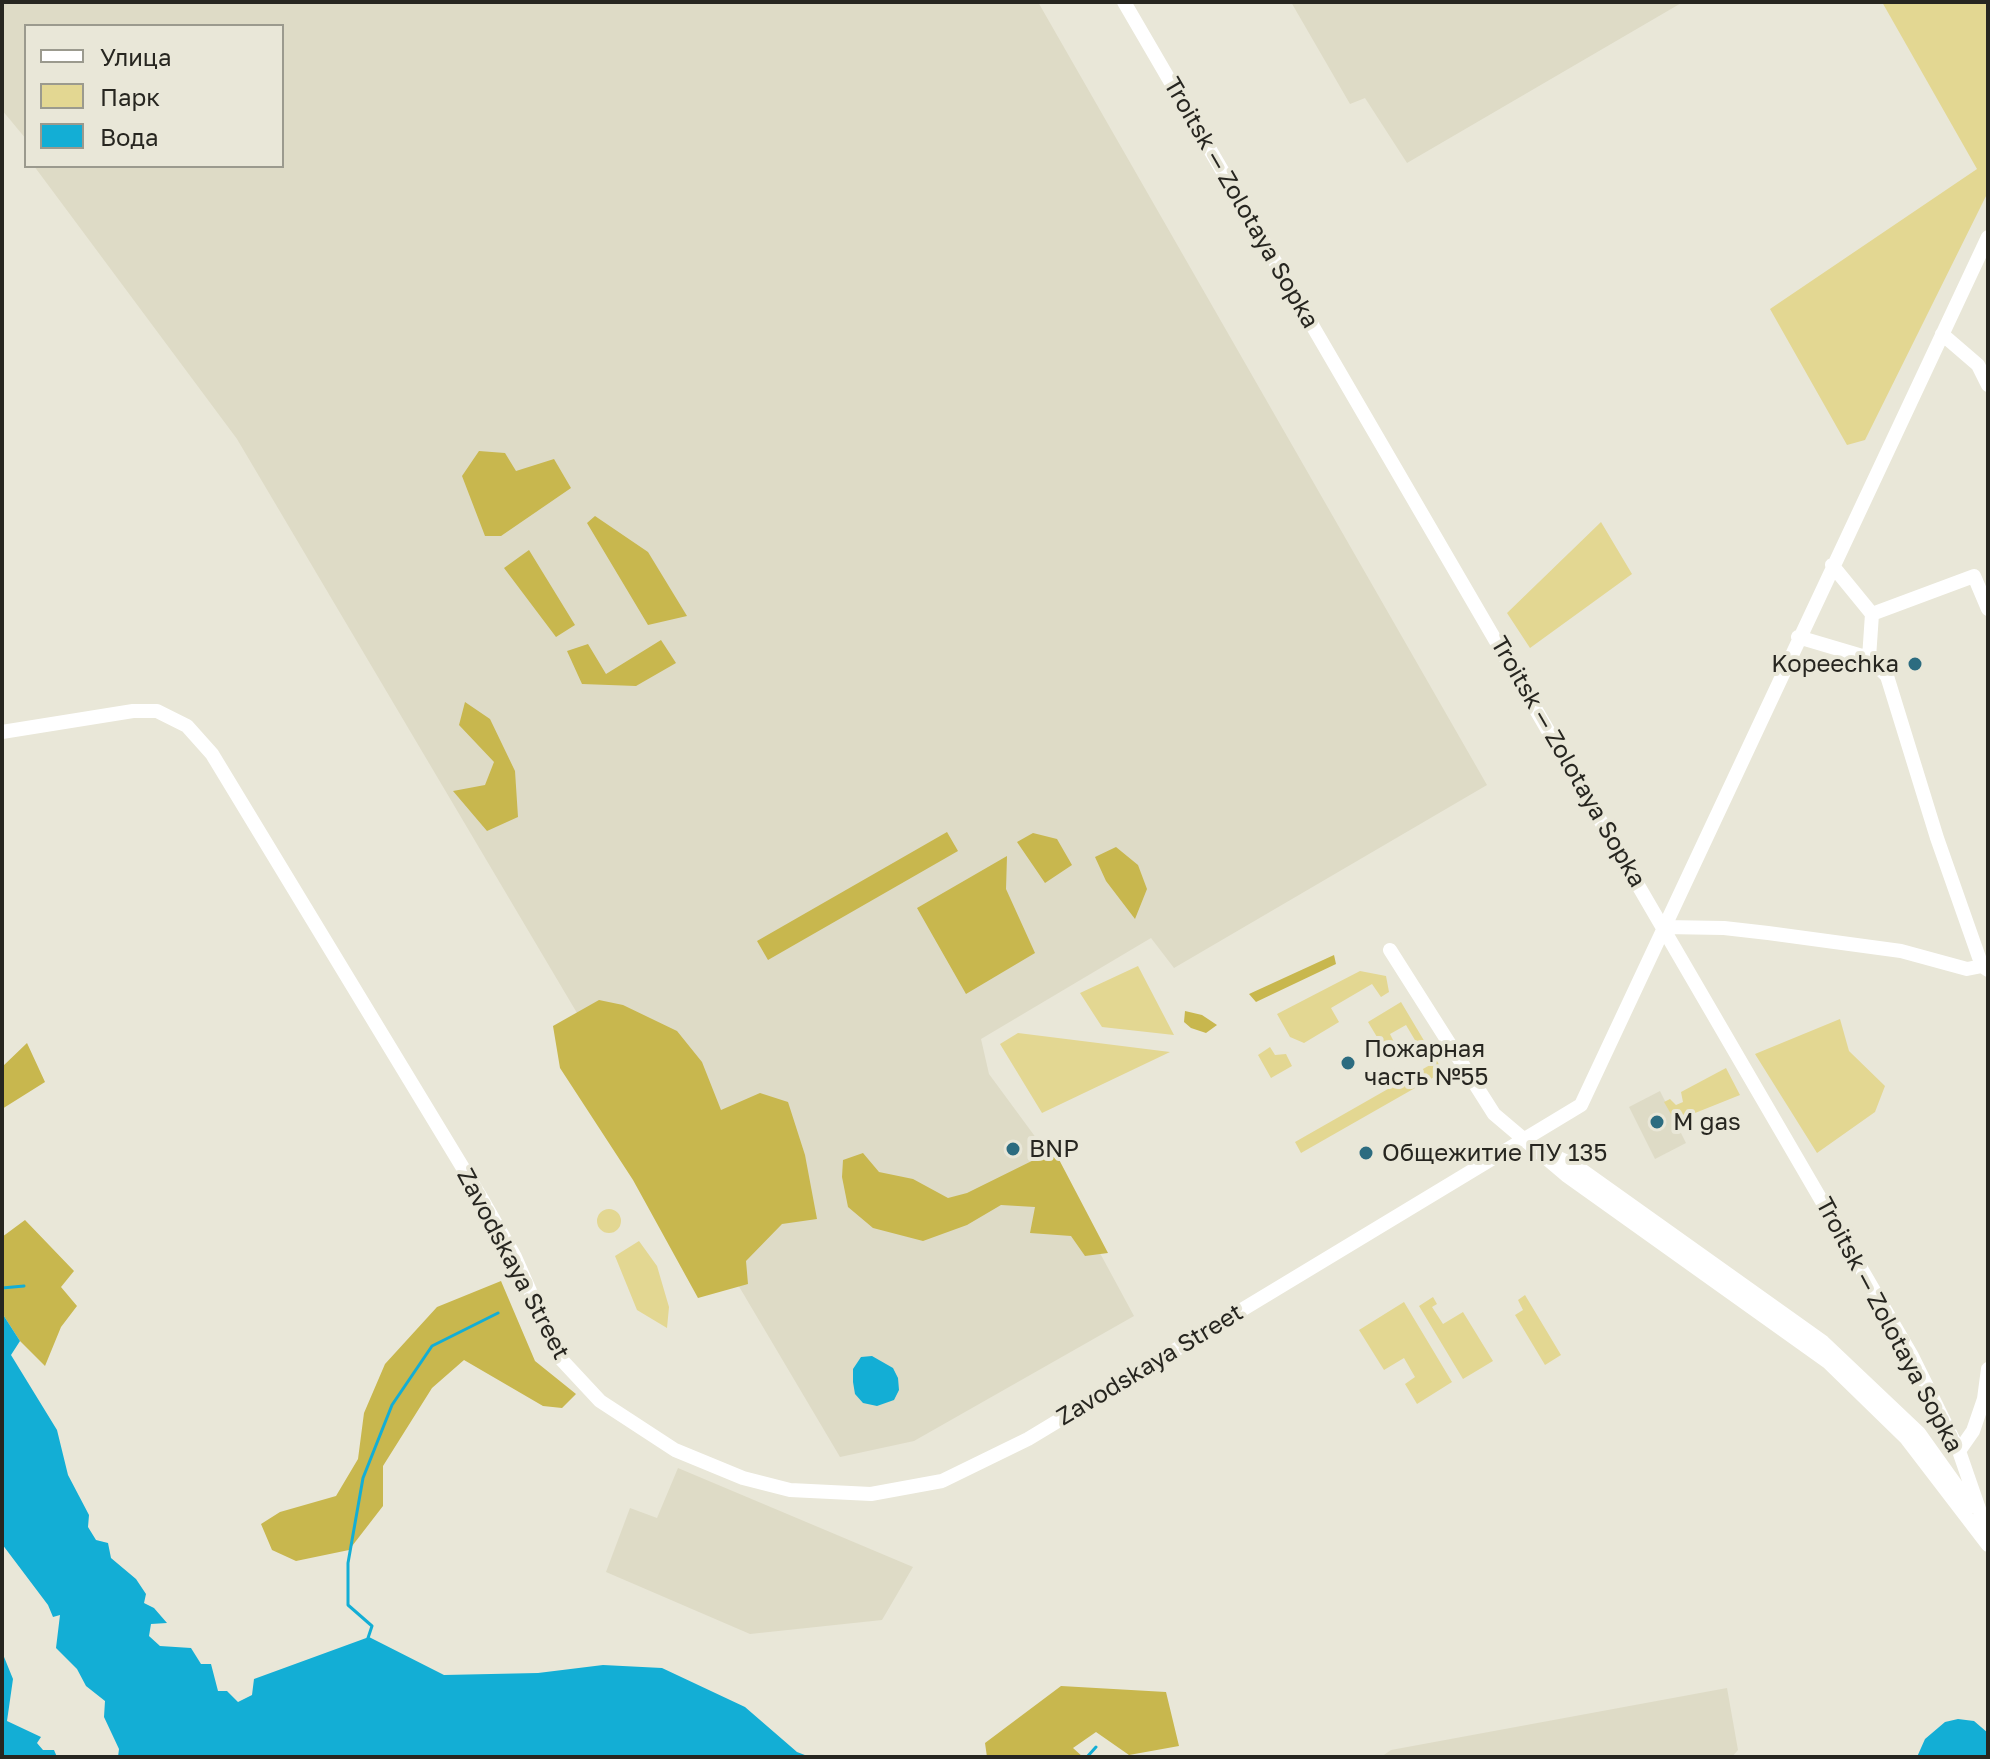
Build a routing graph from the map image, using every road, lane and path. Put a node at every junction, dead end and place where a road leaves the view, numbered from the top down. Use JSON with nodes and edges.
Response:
{"nodes":[{"id":1,"x":1124,"y":2,"type":"edge"},
{"id":2,"x":1987,"y":241,"type":"edge"},
{"id":3,"x":1942,"y":334,"type":"junction"},
{"id":4,"x":1988,"y":385,"type":"edge"},
{"id":5,"x":1832,"y":565,"type":"junction"},
{"id":6,"x":1981,"y":574,"type":"edge"},
{"id":7,"x":1988,"y":609,"type":"edge"},
{"id":8,"x":1872,"y":614,"type":"junction"},
{"id":9,"x":1798,"y":637,"type":"junction"},
{"id":10,"x":1869,"y":658,"type":"junction"},
{"id":11,"x":2,"y":732,"type":"edge"},
{"id":12,"x":1664,"y":927,"type":"junction"},
{"id":13,"x":1390,"y":950,"type":"dead end"},
{"id":14,"x":1985,"y":968,"type":"edge"},
{"id":15,"x":1524,"y":1141,"type":"junction"},
{"id":16,"x":1988,"y":1369,"type":"edge"},
{"id":17,"x":1959,"y":1451,"type":"junction"},
{"id":18,"x":1988,"y":1540,"type":"edge"}],
"edges":[{"from":1,"to":12,"type":"street","name":"Troitsk — Zolotaya Sopka"},
{"from":2,"to":3,"type":"street","name":"Zavodskaya Street"},
{"from":3,"to":4,"type":"street"},
{"from":3,"to":5,"type":"street","name":"Zavodskaya Street"},
{"from":5,"to":8,"type":"street"},
{"from":5,"to":9,"type":"street","name":"Zavodskaya Street"},
{"from":6,"to":7,"type":"street"},
{"from":6,"to":8,"type":"street"},
{"from":8,"to":10,"type":"street"},
{"from":9,"to":10,"type":"street"},
{"from":9,"to":12,"type":"street","name":"Zavodskaya Street"},
{"from":10,"to":14,"type":"street"},
{"from":11,"to":15,"type":"street","name":"Zavodskaya Street"},
{"from":12,"to":14,"type":"street"},
{"from":12,"to":15,"type":"street","name":"Zavodskaya Street"},
{"from":12,"to":17,"type":"street","name":"Troitsk — Zolotaya Sopka"},
{"from":13,"to":15,"type":"street"},
{"from":15,"to":18,"type":"street"},
{"from":16,"to":17,"type":"street"},
{"from":17,"to":18,"type":"street","name":"Troitsk — Zolotaya Sopka"}]}
